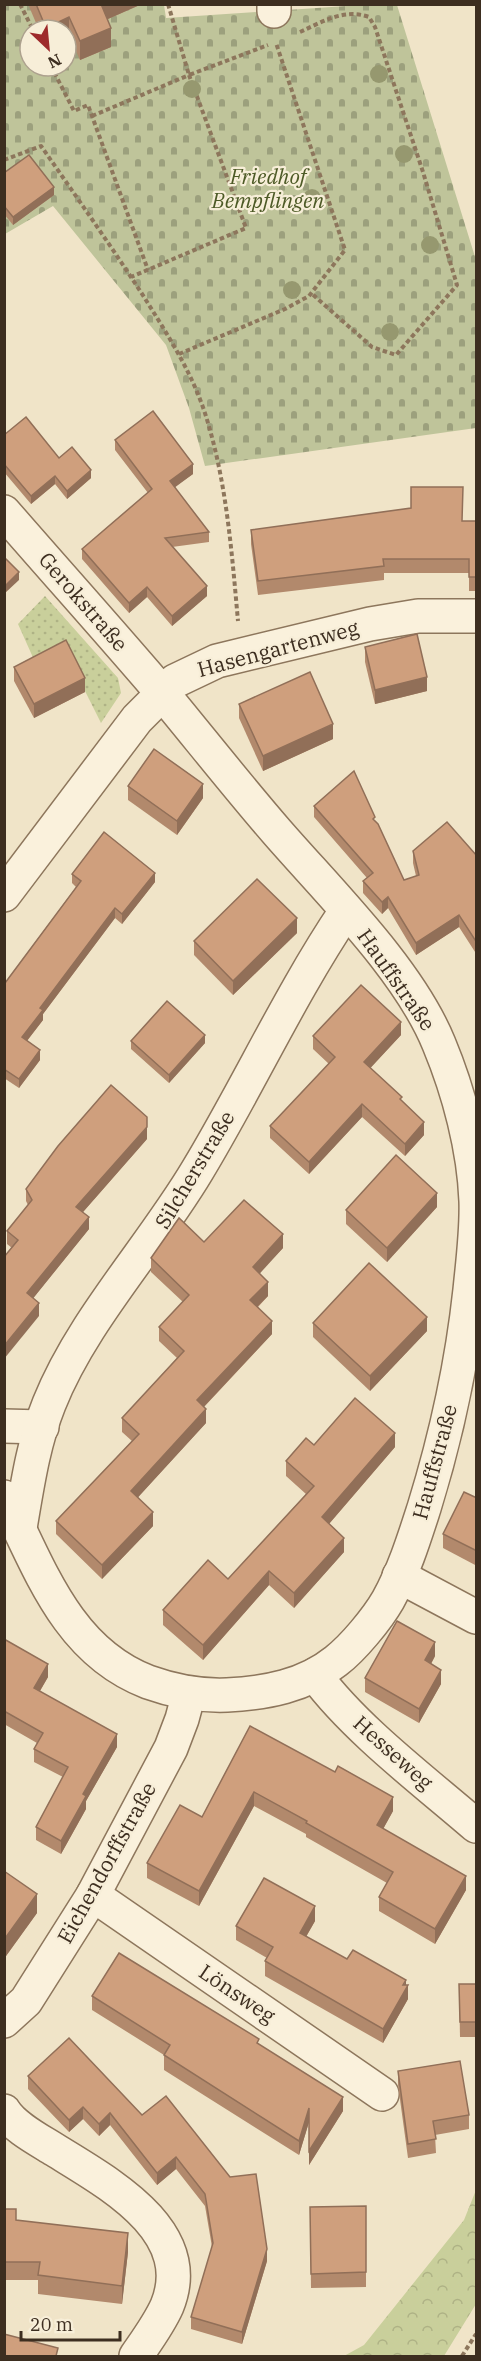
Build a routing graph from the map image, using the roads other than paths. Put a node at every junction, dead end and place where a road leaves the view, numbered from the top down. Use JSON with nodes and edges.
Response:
{"nodes":[{"id":1,"x":4,"y":512,"type":"edge"},
{"id":2,"x":477,"y":616,"type":"edge"},
{"id":3,"x":161,"y":693,"type":"junction"},
{"id":4,"x":4,"y":895,"type":"edge"},
{"id":5,"x":346,"y":911,"type":"junction"},
{"id":6,"x":4,"y":1426,"type":"edge"},
{"id":7,"x":42,"y":1426,"type":"junction"},
{"id":8,"x":4,"y":1497,"type":"edge"},
{"id":9,"x":20,"y":1528,"type":"junction"},
{"id":10,"x":399,"y":1576,"type":"junction"},
{"id":11,"x":477,"y":1617,"type":"edge"},
{"id":12,"x":315,"y":1675,"type":"junction"},
{"id":13,"x":189,"y":1693,"type":"junction"},
{"id":14,"x":477,"y":1826,"type":"edge"},
{"id":15,"x":93,"y":1896,"type":"junction"},
{"id":16,"x":4,"y":2021,"type":"edge"},
{"id":17,"x":382,"y":2094,"type":"dead end"},
{"id":18,"x":4,"y":2111,"type":"edge"},
{"id":19,"x":136,"y":2356,"type":"edge"}],
"edges":[{"from":1,"to":3,"type":"street","name":"Gerokstraße"},
{"from":2,"to":3,"type":"street","name":"Hasengartenweg"},
{"from":3,"to":4,"type":"street","name":"Hasengartenweg"},
{"from":3,"to":5,"type":"street","name":"Hauffstraße"},
{"from":5,"to":7,"type":"street","name":"Silcherstraße"},
{"from":5,"to":10,"type":"street","name":"Hauffstraße"},
{"from":6,"to":7,"type":"street"},
{"from":7,"to":9,"type":"street","name":"Silcherstraße"},
{"from":8,"to":9,"type":"street","name":"Hauffstraße"},
{"from":9,"to":13,"type":"street","name":"Hauffstraße"},
{"from":10,"to":11,"type":"street"},
{"from":10,"to":12,"type":"street","name":"Hauffstraße"},
{"from":12,"to":13,"type":"street","name":"Hauffstraße"},
{"from":12,"to":14,"type":"street","name":"Hesseweg"},
{"from":13,"to":15,"type":"street","name":"Eichendorffstraße"},
{"from":15,"to":16,"type":"street","name":"Eichendorffstraße"},
{"from":15,"to":17,"type":"street","name":"Lönsweg"},
{"from":18,"to":19,"type":"street"}]}
